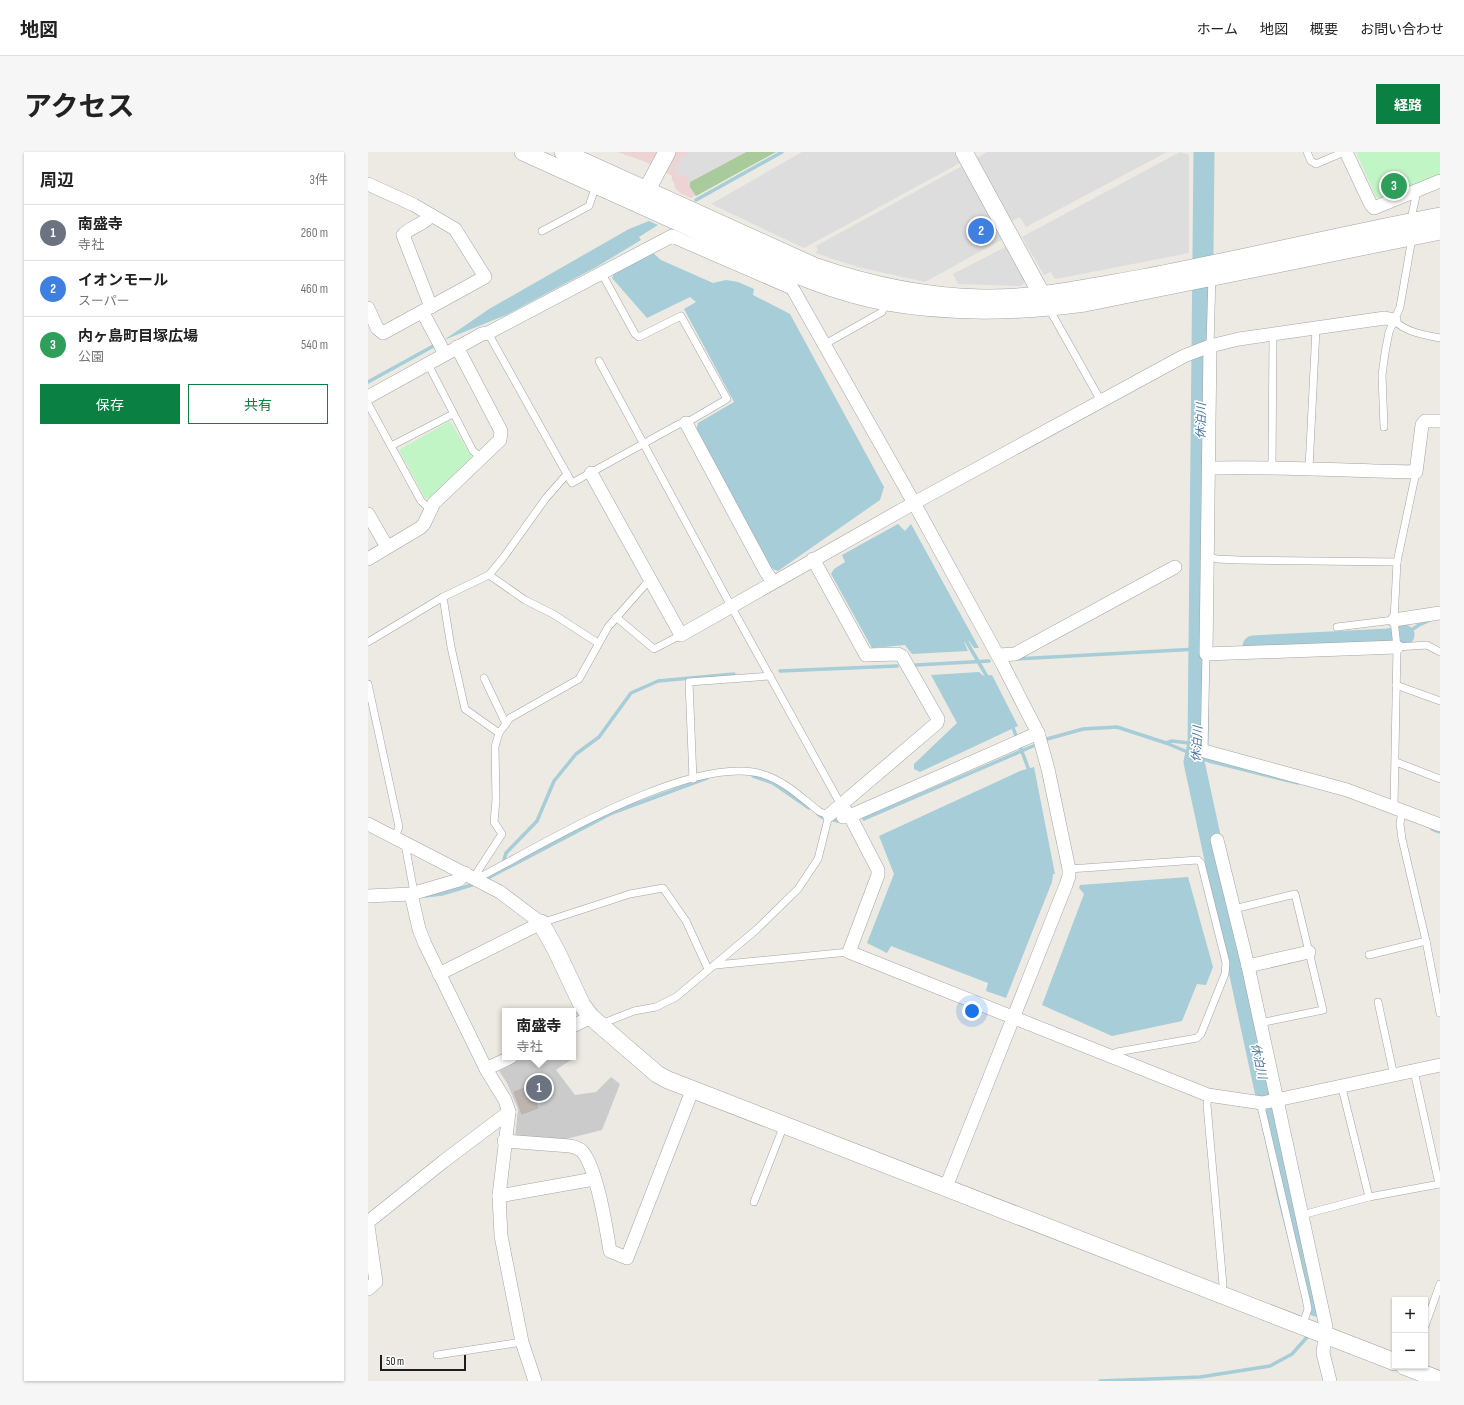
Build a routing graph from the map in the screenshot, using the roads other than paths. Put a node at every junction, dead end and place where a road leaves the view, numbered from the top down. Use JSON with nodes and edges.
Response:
{"nodes":[{"id":1,"x":524,"y":152,"type":"edge"},
{"id":2,"x":563,"y":152,"type":"edge"},
{"id":3,"x":667,"y":152,"type":"edge"},
{"id":4,"x":964,"y":152,"type":"edge"},
{"id":5,"x":1307,"y":152,"type":"edge"},
{"id":6,"x":1345,"y":152,"type":"edge"},
{"id":7,"x":1440,"y":181,"type":"edge"},
{"id":8,"x":368,"y":184,"type":"edge"},
{"id":9,"x":596,"y":185,"type":"junction"},
{"id":10,"x":647,"y":189,"type":"junction"},
{"id":11,"x":1416,"y":192,"type":"junction"},
{"id":12,"x":640,"y":204,"type":"junction"},
{"id":13,"x":431,"y":215,"type":"junction"},
{"id":14,"x":1440,"y":216,"type":"edge"},
{"id":15,"x":1412,"y":229,"type":"junction"},
{"id":16,"x":542,"y":231,"type":"dead end"},
{"id":17,"x":1440,"y":231,"type":"edge"},
{"id":18,"x":1210,"y":271,"type":"junction"},
{"id":19,"x":601,"y":272,"type":"junction"},
{"id":20,"x":794,"y":281,"type":"junction"},
{"id":21,"x":886,"y":302,"type":"junction"},
{"id":22,"x":1046,"y":302,"type":"junction"},
{"id":23,"x":368,"y":308,"type":"edge"},
{"id":24,"x":427,"y":310,"type":"junction"},
{"id":25,"x":1394,"y":320,"type":"junction"},
{"id":26,"x":1316,"y":329,"type":"junction"},
{"id":27,"x":488,"y":333,"type":"junction"},
{"id":28,"x":1273,"y":335,"type":"junction"},
{"id":29,"x":1440,"y":338,"type":"edge"},
{"id":30,"x":826,"y":344,"type":"junction"},
{"id":31,"x":458,"y":347,"type":"junction"},
{"id":32,"x":1208,"y":347,"type":"junction"},
{"id":33,"x":444,"y":352,"type":"junction"},
{"id":34,"x":599,"y":361,"type":"dead end"},
{"id":35,"x":428,"y":364,"type":"junction"},
{"id":36,"x":368,"y":397,"type":"edge"},
{"id":37,"x":1101,"y":401,"type":"junction"},
{"id":38,"x":368,"y":404,"type":"edge"},
{"id":39,"x":453,"y":414,"type":"junction"},
{"id":40,"x":1440,"y":421,"type":"edge"},
{"id":41,"x":686,"y":424,"type":"junction"},
{"id":42,"x":1384,"y":428,"type":"dead end"},
{"id":43,"x":644,"y":444,"type":"junction"},
{"id":44,"x":391,"y":446,"type":"junction"},
{"id":45,"x":482,"y":458,"type":"junction"},
{"id":46,"x":1272,"y":467,"type":"junction"},
{"id":47,"x":1209,"y":468,"type":"junction"},
{"id":48,"x":1310,"y":468,"type":"junction"},
{"id":49,"x":1416,"y":472,"type":"junction"},
{"id":50,"x":591,"y":473,"type":"junction"},
{"id":51,"x":568,"y":474,"type":"junction"},
{"id":52,"x":914,"y":502,"type":"junction"},
{"id":53,"x":430,"y":509,"type":"junction"},
{"id":54,"x":368,"y":514,"type":"edge"},
{"id":55,"x":387,"y":547,"type":"junction"},
{"id":56,"x":1208,"y":556,"type":"junction"},
{"id":57,"x":368,"y":559,"type":"edge"},
{"id":58,"x":813,"y":559,"type":"junction"},
{"id":59,"x":1396,"y":562,"type":"junction"},
{"id":60,"x":1175,"y":567,"type":"dead end"},
{"id":61,"x":489,"y":575,"type":"junction"},
{"id":62,"x":651,"y":582,"type":"junction"},
{"id":63,"x":772,"y":582,"type":"junction"},
{"id":64,"x":444,"y":597,"type":"junction"},
{"id":65,"x":731,"y":606,"type":"junction"},
{"id":66,"x":1440,"y":613,"type":"edge"},
{"id":67,"x":616,"y":617,"type":"junction"},
{"id":68,"x":1394,"y":620,"type":"junction"},
{"id":69,"x":1337,"y":627,"type":"dead end"},
{"id":70,"x":681,"y":635,"type":"junction"},
{"id":71,"x":368,"y":642,"type":"edge"},
{"id":72,"x":598,"y":643,"type":"junction"},
{"id":73,"x":1397,"y":648,"type":"junction"},
{"id":74,"x":1440,"y":652,"type":"edge"},
{"id":75,"x":1206,"y":654,"type":"junction"},
{"id":76,"x":998,"y":655,"type":"junction"},
{"id":77,"x":770,"y":676,"type":"junction"},
{"id":78,"x":484,"y":678,"type":"dead end"},
{"id":79,"x":368,"y":684,"type":"edge"},
{"id":80,"x":1396,"y":685,"type":"junction"},
{"id":81,"x":1440,"y":701,"type":"edge"},
{"id":82,"x":506,"y":724,"type":"junction"},
{"id":83,"x":500,"y":733,"type":"junction"},
{"id":84,"x":1038,"y":733,"type":"junction"},
{"id":85,"x":1204,"y":751,"type":"joint"},
{"id":86,"x":1396,"y":762,"type":"junction"},
{"id":87,"x":693,"y":779,"type":"junction"},
{"id":88,"x":1440,"y":779,"type":"edge"},
{"id":89,"x":841,"y":805,"type":"junction"},
{"id":90,"x":1398,"y":808,"type":"junction"},
{"id":91,"x":829,"y":816,"type":"junction"},
{"id":92,"x":850,"y":816,"type":"junction"},
{"id":93,"x":368,"y":824,"type":"edge"},
{"id":94,"x":1440,"y":826,"type":"edge"},
{"id":95,"x":1217,"y":840,"type":"dead end"},
{"id":96,"x":400,"y":841,"type":"junction"},
{"id":97,"x":1069,"y":869,"type":"junction"},
{"id":98,"x":469,"y":875,"type":"junction"},
{"id":99,"x":411,"y":894,"type":"junction"},
{"id":100,"x":368,"y":896,"type":"edge"},
{"id":101,"x":1234,"y":909,"type":"junction"},
{"id":102,"x":541,"y":923,"type":"junction"},
{"id":103,"x":1426,"y":941,"type":"junction"},
{"id":104,"x":849,"y":952,"type":"junction"},
{"id":105,"x":1309,"y":952,"type":"junction"},
{"id":106,"x":1369,"y":955,"type":"dead end"},
{"id":107,"x":716,"y":965,"type":"junction"},
{"id":108,"x":1248,"y":966,"type":"junction"},
{"id":109,"x":708,"y":968,"type":"junction"},
{"id":110,"x":440,"y":974,"type":"junction"},
{"id":111,"x":1378,"y":1002,"type":"dead end"},
{"id":112,"x":1440,"y":1013,"type":"edge"},
{"id":113,"x":1013,"y":1016,"type":"junction"},
{"id":114,"x":595,"y":1021,"type":"junction"},
{"id":115,"x":1260,"y":1023,"type":"junction"},
{"id":116,"x":576,"y":1025,"type":"edge"},
{"id":117,"x":1112,"y":1056,"type":"junction"},
{"id":118,"x":505,"y":1060,"type":"edge"},
{"id":119,"x":1440,"y":1066,"type":"edge"},
{"id":120,"x":486,"y":1069,"type":"junction"},
{"id":121,"x":1414,"y":1071,"type":"junction"},
{"id":122,"x":1394,"y":1076,"type":"junction"},
{"id":123,"x":1342,"y":1088,"type":"junction"},
{"id":124,"x":692,"y":1091,"type":"junction"},
{"id":125,"x":1208,"y":1095,"type":"junction"},
{"id":126,"x":1268,"y":1102,"type":"junction"},
{"id":127,"x":509,"y":1112,"type":"junction"},
{"id":128,"x":784,"y":1124,"type":"junction"},
{"id":129,"x":504,"y":1141,"type":"junction"},
{"id":130,"x":594,"y":1179,"type":"junction"},
{"id":131,"x":1439,"y":1184,"type":"edge"},
{"id":132,"x":946,"y":1188,"type":"junction"},
{"id":133,"x":499,"y":1196,"type":"junction"},
{"id":134,"x":1369,"y":1197,"type":"junction"},
{"id":135,"x":754,"y":1202,"type":"dead end"},
{"id":136,"x":1302,"y":1215,"type":"junction"},
{"id":137,"x":368,"y":1222,"type":"edge"},
{"id":138,"x":368,"y":1226,"type":"edge"},
{"id":139,"x":1440,"y":1284,"type":"edge"},
{"id":140,"x":368,"y":1289,"type":"edge"},
{"id":141,"x":1220,"y":1294,"type":"junction"},
{"id":142,"x":1428,"y":1318,"type":"edge"},
{"id":143,"x":1302,"y":1327,"type":"junction"},
{"id":144,"x":1325,"y":1336,"type":"junction"},
{"id":145,"x":522,"y":1342,"type":"junction"},
{"id":146,"x":437,"y":1354,"type":"dead end"},
{"id":147,"x":1392,"y":1361,"type":"edge"},
{"id":148,"x":1412,"y":1369,"type":"edge"},
{"id":149,"x":1440,"y":1380,"type":"edge"},
{"id":150,"x":535,"y":1381,"type":"edge"},
{"id":151,"x":1330,"y":1381,"type":"edge"}],
"edges":[{"from":1,"to":9,"type":"street"},
{"from":2,"to":10,"type":"street"},
{"from":3,"to":10,"type":"street"},
{"from":4,"to":22,"type":"street"},
{"from":5,"to":6,"type":"lane"},
{"from":6,"to":11,"type":"street"},
{"from":7,"to":11,"type":"street"},
{"from":8,"to":13,"type":"street"},
{"from":9,"to":12,"type":"street"},
{"from":9,"to":16,"type":"lane"},
{"from":10,"to":12,"type":"street"},
{"from":10,"to":22,"type":"street"},
{"from":11,"to":15,"type":"lane"},
{"from":12,"to":20,"type":"street"},
{"from":13,"to":24,"type":"street"},
{"from":13,"to":24,"type":"street"},
{"from":14,"to":15,"type":"street"},
{"from":15,"to":17,"type":"street"},
{"from":15,"to":18,"type":"street"},
{"from":15,"to":25,"type":"lane"},
{"from":18,"to":22,"type":"street"},
{"from":18,"to":32,"type":"lane"},
{"from":19,"to":20,"type":"street"},
{"from":19,"to":27,"type":"street"},
{"from":19,"to":41,"type":"lane"},
{"from":20,"to":21,"type":"street"},
{"from":20,"to":30,"type":"street"},
{"from":21,"to":22,"type":"street"},
{"from":21,"to":30,"type":"lane"},
{"from":22,"to":37,"type":"lane"},
{"from":23,"to":24,"type":"street"},
{"from":24,"to":33,"type":"street"},
{"from":25,"to":26,"type":"street"},
{"from":25,"to":29,"type":"lane"},
{"from":25,"to":42,"type":"lane"},
{"from":26,"to":28,"type":"street"},
{"from":26,"to":48,"type":"lane"},
{"from":27,"to":31,"type":"street"},
{"from":27,"to":51,"type":"lane"},
{"from":28,"to":32,"type":"street"},
{"from":28,"to":46,"type":"lane"},
{"from":30,"to":52,"type":"street"},
{"from":31,"to":33,"type":"street"},
{"from":31,"to":45,"type":"street"},
{"from":32,"to":37,"type":"street"},
{"from":32,"to":47,"type":"street"},
{"from":33,"to":35,"type":"street"},
{"from":34,"to":43,"type":"lane"},
{"from":35,"to":36,"type":"street"},
{"from":35,"to":39,"type":"lane"},
{"from":37,"to":52,"type":"street"},
{"from":38,"to":44,"type":"lane"},
{"from":39,"to":44,"type":"lane"},
{"from":39,"to":45,"type":"lane"},
{"from":40,"to":49,"type":"street"},
{"from":41,"to":43,"type":"lane"},
{"from":41,"to":63,"type":"street"},
{"from":43,"to":50,"type":"lane"},
{"from":43,"to":65,"type":"lane"},
{"from":44,"to":53,"type":"lane"},
{"from":45,"to":53,"type":"street"},
{"from":46,"to":47,"type":"street"},
{"from":46,"to":48,"type":"street"},
{"from":47,"to":56,"type":"street"},
{"from":48,"to":49,"type":"street"},
{"from":49,"to":59,"type":"lane"},
{"from":50,"to":51,"type":"lane"},
{"from":50,"to":62,"type":"street"},
{"from":51,"to":61,"type":"lane"},
{"from":52,"to":58,"type":"street"},
{"from":52,"to":76,"type":"street"},
{"from":53,"to":55,"type":"street"},
{"from":54,"to":55,"type":"street"},
{"from":55,"to":57,"type":"street"},
{"from":56,"to":59,"type":"lane"},
{"from":56,"to":75,"type":"street"},
{"from":58,"to":63,"type":"street"},
{"from":58,"to":89,"type":"street"},
{"from":59,"to":68,"type":"lane"},
{"from":60,"to":76,"type":"street"},
{"from":61,"to":64,"type":"lane"},
{"from":61,"to":72,"type":"lane"},
{"from":62,"to":67,"type":"lane"},
{"from":62,"to":70,"type":"street"},
{"from":63,"to":65,"type":"street"},
{"from":64,"to":71,"type":"lane"},
{"from":64,"to":83,"type":"lane"},
{"from":65,"to":70,"type":"street"},
{"from":65,"to":77,"type":"lane"},
{"from":66,"to":68,"type":"street"},
{"from":67,"to":70,"type":"lane"},
{"from":67,"to":72,"type":"lane"},
{"from":68,"to":69,"type":"lane"},
{"from":68,"to":73,"type":"lane"},
{"from":72,"to":82,"type":"lane"},
{"from":73,"to":74,"type":"lane"},
{"from":73,"to":75,"type":"street"},
{"from":73,"to":80,"type":"lane"},
{"from":75,"to":85,"type":"lane"},
{"from":76,"to":84,"type":"street"},
{"from":77,"to":87,"type":"lane"},
{"from":77,"to":89,"type":"lane"},
{"from":78,"to":82,"type":"lane"},
{"from":79,"to":96,"type":"lane"},
{"from":80,"to":81,"type":"lane"},
{"from":80,"to":86,"type":"lane"},
{"from":82,"to":83,"type":"lane"},
{"from":83,"to":98,"type":"lane"},
{"from":84,"to":92,"type":"street"},
{"from":84,"to":97,"type":"street"},
{"from":85,"to":90,"type":"street"},
{"from":86,"to":88,"type":"lane"},
{"from":86,"to":90,"type":"lane"},
{"from":87,"to":91,"type":"lane"},
{"from":87,"to":98,"type":"lane"},
{"from":89,"to":91,"type":"street"},
{"from":89,"to":92,"type":"street"},
{"from":90,"to":94,"type":"street"},
{"from":90,"to":103,"type":"lane"},
{"from":91,"to":92,"type":"street"},
{"from":91,"to":107,"type":"lane"},
{"from":92,"to":104,"type":"street"},
{"from":93,"to":96,"type":"street"},
{"from":95,"to":101,"type":"street"},
{"from":96,"to":98,"type":"street"},
{"from":96,"to":99,"type":"lane"},
{"from":97,"to":113,"type":"street"},
{"from":97,"to":117,"type":"lane"},
{"from":98,"to":99,"type":"street"},
{"from":98,"to":102,"type":"street"},
{"from":99,"to":100,"type":"street"},
{"from":99,"to":110,"type":"street"},
{"from":101,"to":105,"type":"lane"},
{"from":101,"to":108,"type":"street"},
{"from":102,"to":109,"type":"lane"},
{"from":102,"to":110,"type":"street"},
{"from":102,"to":114,"type":"street"},
{"from":103,"to":106,"type":"lane"},
{"from":103,"to":112,"type":"lane"},
{"from":104,"to":107,"type":"lane"},
{"from":104,"to":113,"type":"street"},
{"from":105,"to":108,"type":"street"},
{"from":105,"to":115,"type":"lane"},
{"from":107,"to":109,"type":"lane"},
{"from":108,"to":115,"type":"street"},
{"from":109,"to":114,"type":"lane"},
{"from":110,"to":120,"type":"street"},
{"from":111,"to":122,"type":"lane"},
{"from":113,"to":117,"type":"street"},
{"from":113,"to":132,"type":"street"},
{"from":114,"to":116,"type":"street"},
{"from":114,"to":124,"type":"street"},
{"from":115,"to":126,"type":"street"},
{"from":117,"to":125,"type":"street"},
{"from":118,"to":120,"type":"street"},
{"from":119,"to":121,"type":"street"},
{"from":120,"to":127,"type":"street"},
{"from":121,"to":122,"type":"street"},
{"from":121,"to":131,"type":"lane"},
{"from":122,"to":123,"type":"street"},
{"from":123,"to":126,"type":"street"},
{"from":123,"to":134,"type":"lane"},
{"from":124,"to":128,"type":"street"},
{"from":124,"to":130,"type":"street"},
{"from":125,"to":126,"type":"street"},
{"from":125,"to":141,"type":"lane"},
{"from":126,"to":136,"type":"street"},
{"from":126,"to":143,"type":"lane"},
{"from":127,"to":129,"type":"street"},
{"from":127,"to":137,"type":"street"},
{"from":128,"to":132,"type":"street"},
{"from":128,"to":135,"type":"lane"},
{"from":129,"to":130,"type":"street"},
{"from":129,"to":133,"type":"street"},
{"from":130,"to":133,"type":"street"},
{"from":131,"to":134,"type":"lane"},
{"from":132,"to":141,"type":"street"},
{"from":133,"to":145,"type":"street"},
{"from":134,"to":136,"type":"lane"},
{"from":136,"to":144,"type":"street"},
{"from":138,"to":140,"type":"street"},
{"from":139,"to":142,"type":"lane"},
{"from":141,"to":143,"type":"street"},
{"from":143,"to":144,"type":"street"},
{"from":144,"to":147,"type":"street"},
{"from":144,"to":151,"type":"street"},
{"from":145,"to":146,"type":"lane"},
{"from":145,"to":150,"type":"street"},
{"from":148,"to":149,"type":"street"}]}
